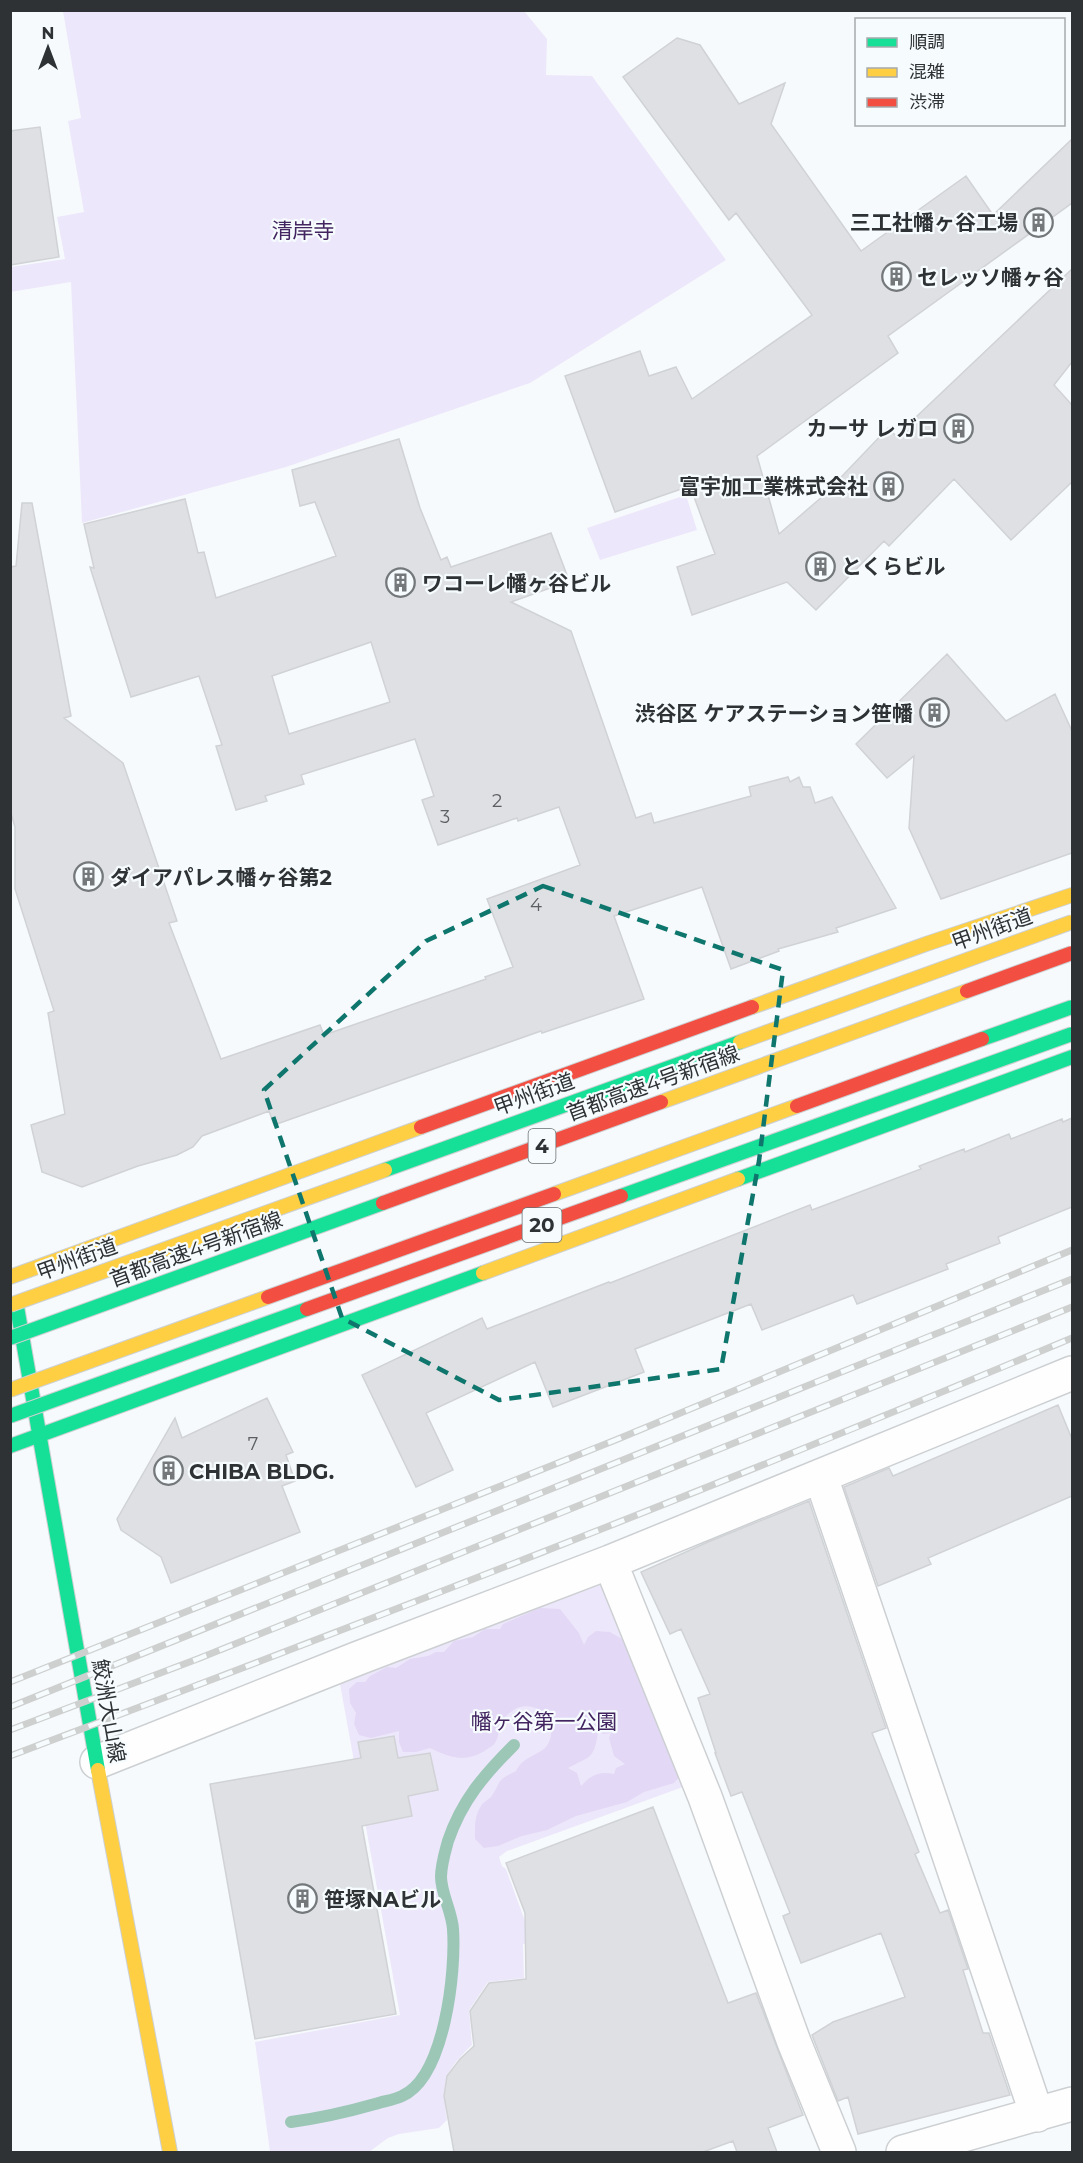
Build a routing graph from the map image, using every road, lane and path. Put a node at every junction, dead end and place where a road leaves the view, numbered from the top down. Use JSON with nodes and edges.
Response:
{"nodes":[{"id":1,"x":1072,"y":895,"type":"edge"},
{"id":2,"x":1072,"y":922,"type":"edge"},
{"id":3,"x":1072,"y":953,"type":"edge"},
{"id":4,"x":1072,"y":1007,"type":"edge"},
{"id":5,"x":1072,"y":1034,"type":"edge"},
{"id":6,"x":1072,"y":1057,"type":"edge"},
{"id":7,"x":11,"y":1275,"type":"edge"},
{"id":8,"x":10,"y":1305,"type":"edge"},
{"id":9,"x":10,"y":1338,"type":"edge"},
{"id":10,"x":1072,"y":1373,"type":"edge"},
{"id":11,"x":10,"y":1390,"type":"edge"},
{"id":12,"x":10,"y":1416,"type":"edge"},
{"id":13,"x":39,"y":1435,"type":"junction"},
{"id":14,"x":10,"y":1446,"type":"edge"},
{"id":15,"x":821,"y":1477,"type":"junction"},
{"id":16,"x":610,"y":1562,"type":"junction"},
{"id":17,"x":97,"y":1762,"type":"junction"},
{"id":18,"x":1072,"y":2104,"type":"edge"},
{"id":19,"x":1037,"y":2115,"type":"junction"},
{"id":20,"x":170,"y":2152,"type":"edge"},
{"id":21,"x":839,"y":2152,"type":"edge"},
{"id":22,"x":903,"y":2152,"type":"edge"}],
"edges":[{"from":1,"to":7,"type":"main road"},
{"from":2,"to":8,"type":"main road","name":"甲州街道","bridge":true},
{"from":3,"to":9,"type":"main road","name":"首都高速4号新宿線","number":"4","bridge":true},
{"from":4,"to":11,"type":"main road","number":"4","bridge":true},
{"from":5,"to":12,"type":"main road","number":"20","bridge":true},
{"from":6,"to":13,"type":"main road","number":"20"},
{"from":7,"to":13,"type":"main road","name":"鮫洲大山線"},
{"from":10,"to":15,"type":"street"},
{"from":13,"to":14,"type":"main road","number":"20"},
{"from":13,"to":17,"type":"main road","name":"鮫洲大山線"},
{"from":15,"to":16,"type":"street"},
{"from":15,"to":19,"type":"street"},
{"from":16,"to":17,"type":"street"},
{"from":16,"to":21,"type":"street"},
{"from":17,"to":20,"type":"main road","name":"鮫洲大山線"},
{"from":18,"to":19,"type":"street"},
{"from":19,"to":22,"type":"street"}]}
